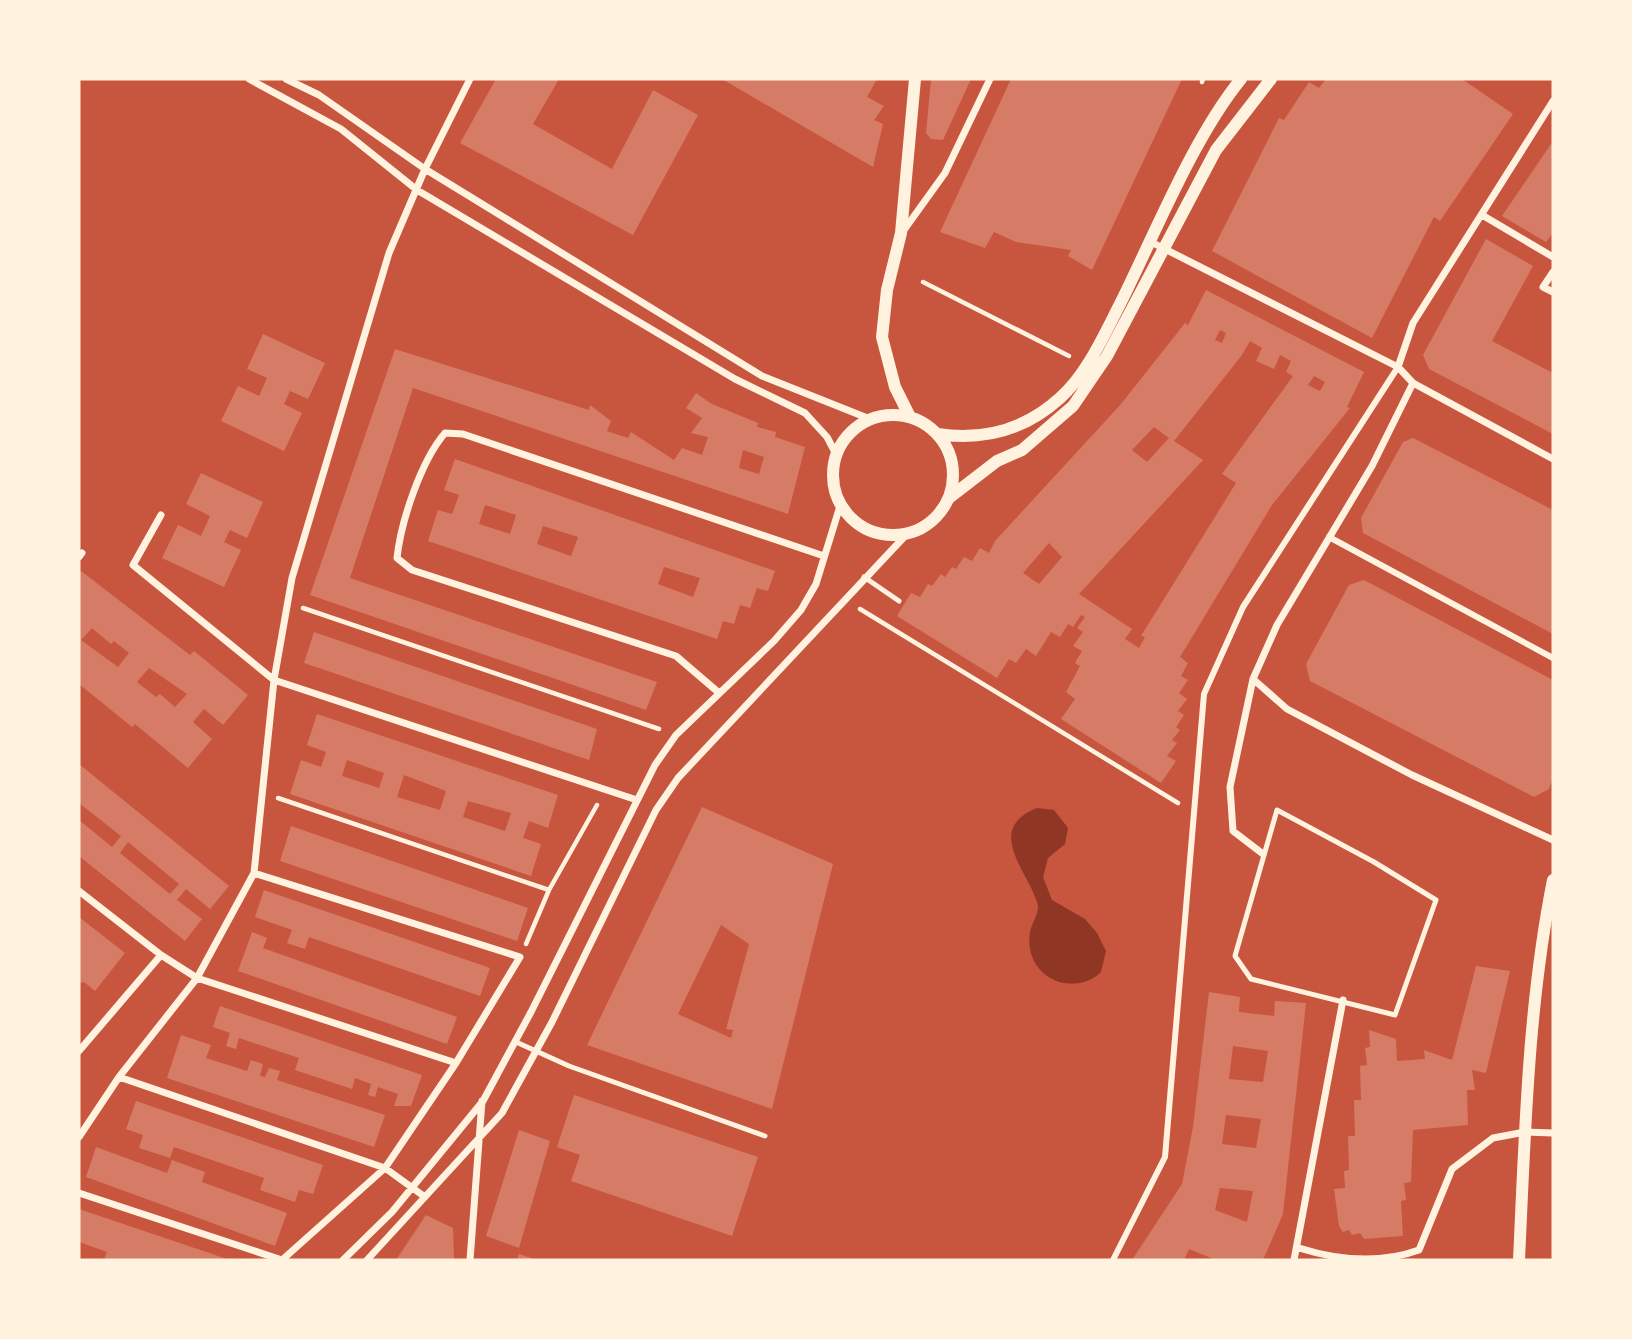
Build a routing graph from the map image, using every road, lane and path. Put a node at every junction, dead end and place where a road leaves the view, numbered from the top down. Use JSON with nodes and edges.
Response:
{"nodes":[{"id":1,"x":249,"y":79,"type":"edge"},
{"id":2,"x":286,"y":79,"type":"edge"},
{"id":3,"x":470,"y":79,"type":"edge"},
{"id":4,"x":915,"y":79,"type":"edge"},
{"id":5,"x":990,"y":79,"type":"edge"},
{"id":6,"x":1241,"y":79,"type":"edge"},
{"id":7,"x":1270,"y":79,"type":"edge"},
{"id":8,"x":1553,"y":101,"type":"edge"},
{"id":9,"x":425,"y":169,"type":"junction"},
{"id":10,"x":417,"y":190,"type":"junction"},
{"id":11,"x":1482,"y":215,"type":"junction"},
{"id":12,"x":901,"y":233,"type":"junction"},
{"id":13,"x":1151,"y":242,"type":"junction"},
{"id":14,"x":1163,"y":248,"type":"junction"},
{"id":15,"x":1553,"y":257,"type":"edge"},
{"id":16,"x":1553,"y":272,"type":"edge"},
{"id":17,"x":923,"y":282,"type":"dead end"},
{"id":18,"x":1553,"y":292,"type":"edge"},
{"id":19,"x":1069,"y":356,"type":"dead end"},
{"id":20,"x":1398,"y":367,"type":"junction"},
{"id":21,"x":1413,"y":383,"type":"junction"},
{"id":22,"x":910,"y":417,"type":"junction"},
{"id":23,"x":870,"y":419,"type":"junction"},
{"id":24,"x":937,"y":434,"type":"junction"},
{"id":25,"x":836,"y":454,"type":"junction"},
{"id":26,"x":1553,"y":458,"type":"edge"},
{"id":27,"x":949,"y":498,"type":"junction"},
{"id":28,"x":840,"y":506,"type":"junction"},
{"id":29,"x":161,"y":515,"type":"dead end"},
{"id":30,"x":906,"y":535,"type":"junction"},
{"id":31,"x":1329,"y":537,"type":"junction"},
{"id":32,"x":824,"y":556,"type":"junction"},
{"id":33,"x":864,"y":577,"type":"junction"},
{"id":34,"x":845,"y":598,"type":"junction"},
{"id":35,"x":899,"y":601,"type":"dead end"},
{"id":36,"x":288,"y":603,"type":"junction"},
{"id":37,"x":1553,"y":658,"type":"edge"},
{"id":38,"x":1253,"y":679,"type":"junction"},
{"id":39,"x":274,"y":680,"type":"junction"},
{"id":40,"x":718,"y":692,"type":"junction"},
{"id":41,"x":676,"y":735,"type":"junction"},
{"id":42,"x":606,"y":790,"type":"junction"},
{"id":43,"x":264,"y":793,"type":"junction"},
{"id":44,"x":637,"y":800,"type":"junction"},
{"id":45,"x":1192,"y":811,"type":"junction"},
{"id":46,"x":1553,"y":839,"type":"edge"},
{"id":47,"x":1263,"y":854,"type":"junction"},
{"id":48,"x":254,"y":873,"type":"junction"},
{"id":49,"x":1553,"y":880,"type":"edge"},
{"id":50,"x":550,"y":890,"type":"junction"},
{"id":51,"x":79,"y":891,"type":"edge"},
{"id":52,"x":161,"y":955,"type":"junction"},
{"id":53,"x":520,"y":957,"type":"junction"},
{"id":54,"x":197,"y":978,"type":"junction"},
{"id":55,"x":1343,"y":1000,"type":"junction"},
{"id":56,"x":516,"y":1042,"type":"junction"},
{"id":57,"x":79,"y":1051,"type":"edge"},
{"id":58,"x":536,"y":1052,"type":"junction"},
{"id":59,"x":456,"y":1063,"type":"junction"},
{"id":60,"x":119,"y":1077,"type":"junction"},
{"id":61,"x":482,"y":1101,"type":"junction"},
{"id":62,"x":1525,"y":1132,"type":"junction"},
{"id":63,"x":1553,"y":1133,"type":"edge"},
{"id":64,"x":765,"y":1136,"type":"dead end"},
{"id":65,"x":79,"y":1137,"type":"edge"},
{"id":66,"x":480,"y":1139,"type":"junction"},
{"id":67,"x":385,"y":1168,"type":"junction"},
{"id":68,"x":412,"y":1187,"type":"junction"},
{"id":69,"x":79,"y":1192,"type":"edge"},
{"id":70,"x":425,"y":1196,"type":"junction"},
{"id":71,"x":1298,"y":1248,"type":"junction"},
{"id":72,"x":282,"y":1260,"type":"edge"},
{"id":73,"x":343,"y":1260,"type":"edge"},
{"id":74,"x":367,"y":1260,"type":"edge"},
{"id":75,"x":470,"y":1260,"type":"edge"},
{"id":76,"x":1113,"y":1260,"type":"edge"},
{"id":77,"x":1294,"y":1260,"type":"edge"},
{"id":78,"x":1518,"y":1260,"type":"edge"}],
"edges":[{"from":1,"to":10,"type":"street"},
{"from":2,"to":9,"type":"street"},
{"from":3,"to":9,"type":"street"},
{"from":4,"to":12,"type":"street"},
{"from":5,"to":12,"type":"street"},
{"from":6,"to":13,"type":"street"},
{"from":7,"to":14,"type":"street"},
{"from":8,"to":11,"type":"street"},
{"from":9,"to":10,"type":"street"},
{"from":9,"to":23,"type":"street"},
{"from":10,"to":25,"type":"street"},
{"from":10,"to":36,"type":"street"},
{"from":11,"to":15,"type":"street"},
{"from":11,"to":20,"type":"street"},
{"from":12,"to":22,"type":"street"},
{"from":13,"to":14,"type":"street"},
{"from":13,"to":24,"type":"street"},
{"from":14,"to":20,"type":"street"},
{"from":14,"to":27,"type":"street"},
{"from":16,"to":18,"type":"street"},
{"from":17,"to":19,"type":"path"},
{"from":20,"to":21,"type":"street"},
{"from":20,"to":45,"type":"street"},
{"from":21,"to":26,"type":"street"},
{"from":21,"to":31,"type":"street"},
{"from":22,"to":23,"type":"street"},
{"from":22,"to":24,"type":"street"},
{"from":23,"to":25,"type":"street"},
{"from":24,"to":27,"type":"street"},
{"from":25,"to":28,"type":"street"},
{"from":27,"to":30,"type":"street"},
{"from":28,"to":30,"type":"street"},
{"from":28,"to":32,"type":"street"},
{"from":29,"to":39,"type":"street"},
{"from":30,"to":33,"type":"street"},
{"from":31,"to":37,"type":"street"},
{"from":31,"to":38,"type":"street"},
{"from":32,"to":40,"type":"street"},
{"from":32,"to":40,"type":"street"},
{"from":33,"to":34,"type":"street"},
{"from":33,"to":35,"type":"lane"},
{"from":34,"to":45,"type":"path"},
{"from":34,"to":58,"type":"street"},
{"from":36,"to":39,"type":"street"},
{"from":36,"to":41,"type":"path"},
{"from":38,"to":46,"type":"street"},
{"from":38,"to":47,"type":"street"},
{"from":39,"to":42,"type":"street"},
{"from":39,"to":43,"type":"street"},
{"from":40,"to":41,"type":"street"},
{"from":41,"to":44,"type":"street"},
{"from":42,"to":44,"type":"street"},
{"from":42,"to":50,"type":"path"},
{"from":43,"to":48,"type":"street"},
{"from":43,"to":50,"type":"path"},
{"from":44,"to":56,"type":"street"},
{"from":45,"to":76,"type":"street"},
{"from":47,"to":55,"type":"lane"},
{"from":47,"to":55,"type":"lane"},
{"from":48,"to":53,"type":"street"},
{"from":48,"to":54,"type":"street"},
{"from":49,"to":62,"type":"street"},
{"from":50,"to":53,"type":"path"},
{"from":51,"to":52,"type":"street"},
{"from":52,"to":54,"type":"street"},
{"from":52,"to":57,"type":"street"},
{"from":53,"to":59,"type":"street"},
{"from":54,"to":59,"type":"street"},
{"from":54,"to":60,"type":"street"},
{"from":55,"to":71,"type":"street"},
{"from":56,"to":58,"type":"lane"},
{"from":56,"to":61,"type":"street"},
{"from":58,"to":64,"type":"lane"},
{"from":58,"to":66,"type":"street"},
{"from":59,"to":67,"type":"street"},
{"from":60,"to":65,"type":"street"},
{"from":60,"to":67,"type":"street"},
{"from":61,"to":66,"type":"street"},
{"from":61,"to":68,"type":"street"},
{"from":62,"to":63,"type":"street"},
{"from":62,"to":71,"type":"street"},
{"from":62,"to":78,"type":"street"},
{"from":66,"to":70,"type":"street"},
{"from":66,"to":75,"type":"street"},
{"from":67,"to":68,"type":"street"},
{"from":67,"to":72,"type":"street"},
{"from":68,"to":70,"type":"street"},
{"from":68,"to":73,"type":"street"},
{"from":69,"to":72,"type":"street"},
{"from":70,"to":74,"type":"street"},
{"from":71,"to":77,"type":"street"}]}
